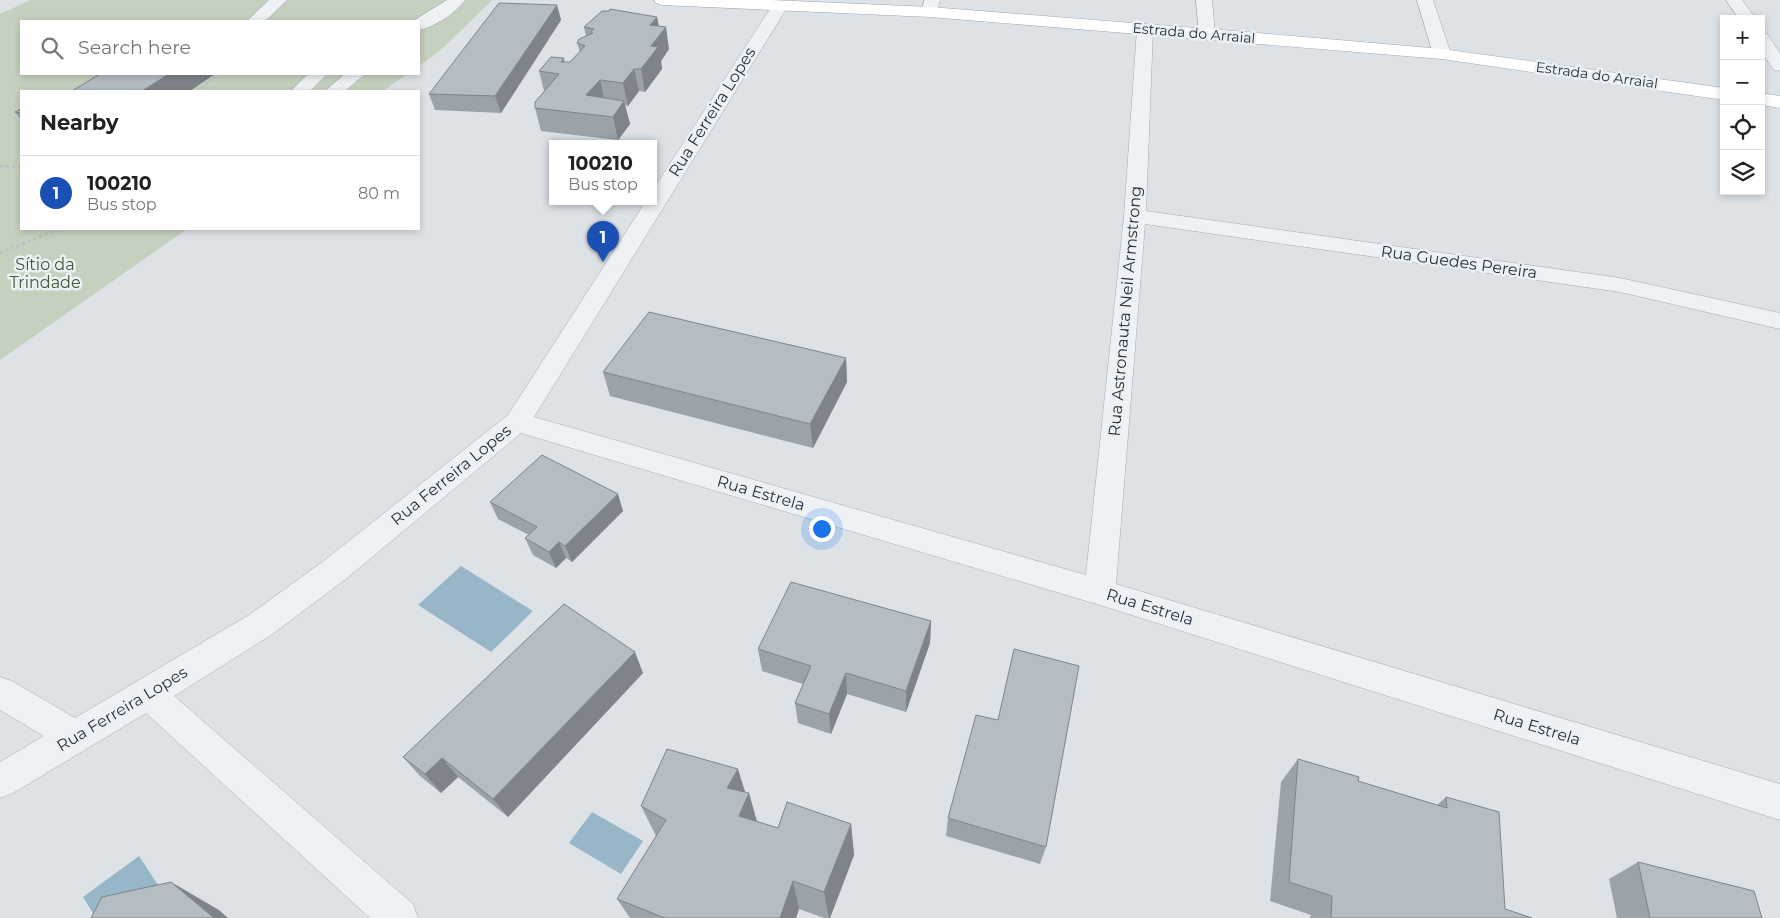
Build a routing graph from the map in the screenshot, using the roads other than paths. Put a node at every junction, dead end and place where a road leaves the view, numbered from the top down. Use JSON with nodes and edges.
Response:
{"nodes":[{"id":1,"x":280,"y":0,"type":"edge"},
{"id":2,"x":457,"y":0,"type":"edge"},
{"id":3,"x":662,"y":0,"type":"edge"},
{"id":4,"x":1204,"y":0,"type":"edge"},
{"id":5,"x":1425,"y":0,"type":"edge"},
{"id":6,"x":1734,"y":0,"type":"edge"},
{"id":7,"x":780,"y":6,"type":"junction"},
{"id":8,"x":931,"y":6,"type":"edge"},
{"id":9,"x":1745,"y":15,"type":"edge"},
{"id":10,"x":254,"y":20,"type":"edge"},
{"id":11,"x":420,"y":24,"type":"edge"},
{"id":12,"x":1145,"y":29,"type":"junction"},
{"id":13,"x":1207,"y":34,"type":"junction"},
{"id":14,"x":1765,"y":44,"type":"edge"},
{"id":15,"x":1442,"y":54,"type":"junction"},
{"id":16,"x":1780,"y":66,"type":"edge"},
{"id":17,"x":317,"y":75,"type":"edge"},
{"id":18,"x":355,"y":75,"type":"edge"},
{"id":19,"x":301,"y":90,"type":"edge"},
{"id":20,"x":335,"y":90,"type":"edge"},
{"id":21,"x":1720,"y":93,"type":"edge"},
{"id":22,"x":1765,"y":100,"type":"edge"},
{"id":23,"x":1780,"y":102,"type":"edge"},
{"id":24,"x":657,"y":201,"type":"edge"},
{"id":25,"x":654,"y":205,"type":"edge"},
{"id":26,"x":1135,"y":216,"type":"junction"},
{"id":27,"x":1780,"y":321,"type":"edge"},
{"id":28,"x":517,"y":422,"type":"junction"},
{"id":29,"x":1100,"y":592,"type":"junction"},
{"id":30,"x":0,"y":692,"type":"edge"},
{"id":31,"x":148,"y":694,"type":"junction"},
{"id":32,"x":76,"y":737,"type":"junction"},
{"id":33,"x":0,"y":781,"type":"edge"},
{"id":34,"x":1780,"y":802,"type":"edge"},
{"id":35,"x":399,"y":918,"type":"edge"}],
"edges":[{"from":1,"to":10,"type":"street"},
{"from":2,"to":11,"type":"street"},
{"from":3,"to":7,"type":"main road","name":"Estrada do Arraial"},
{"from":4,"to":13,"type":"street"},
{"from":5,"to":15,"type":"street"},
{"from":6,"to":9,"type":"street"},
{"from":7,"to":8,"type":"main road","name":"Estrada do Arraial"},
{"from":7,"to":24,"type":"street","name":"Rua Ferreira Lopes"},
{"from":8,"to":12,"type":"main road","name":"Estrada do Arraial"},
{"from":12,"to":13,"type":"main road","name":"Estrada do Arraial"},
{"from":12,"to":26,"type":"street","name":"Rua Astronauta Neil Armstrong"},
{"from":13,"to":15,"type":"main road","name":"Estrada do Arraial"},
{"from":14,"to":16,"type":"street"},
{"from":15,"to":21,"type":"main road","name":"Estrada do Arraial"},
{"from":17,"to":19,"type":"street"},
{"from":18,"to":20,"type":"street"},
{"from":22,"to":23,"type":"main road"},
{"from":25,"to":28,"type":"street","name":"Rua Ferreira Lopes"},
{"from":26,"to":27,"type":"street","name":"Rua Guedes Pereira"},
{"from":26,"to":29,"type":"street","name":"Rua Astronauta Neil Armstrong"},
{"from":28,"to":29,"type":"street","name":"Rua Estrela"},
{"from":28,"to":31,"type":"street","name":"Rua Ferreira Lopes"},
{"from":29,"to":34,"type":"street","name":"Rua Estrela"},
{"from":30,"to":32,"type":"street"},
{"from":31,"to":32,"type":"street","name":"Rua Ferreira Lopes"},
{"from":31,"to":35,"type":"street"},
{"from":32,"to":33,"type":"street","name":"Rua Ferreira Lopes"}]}
